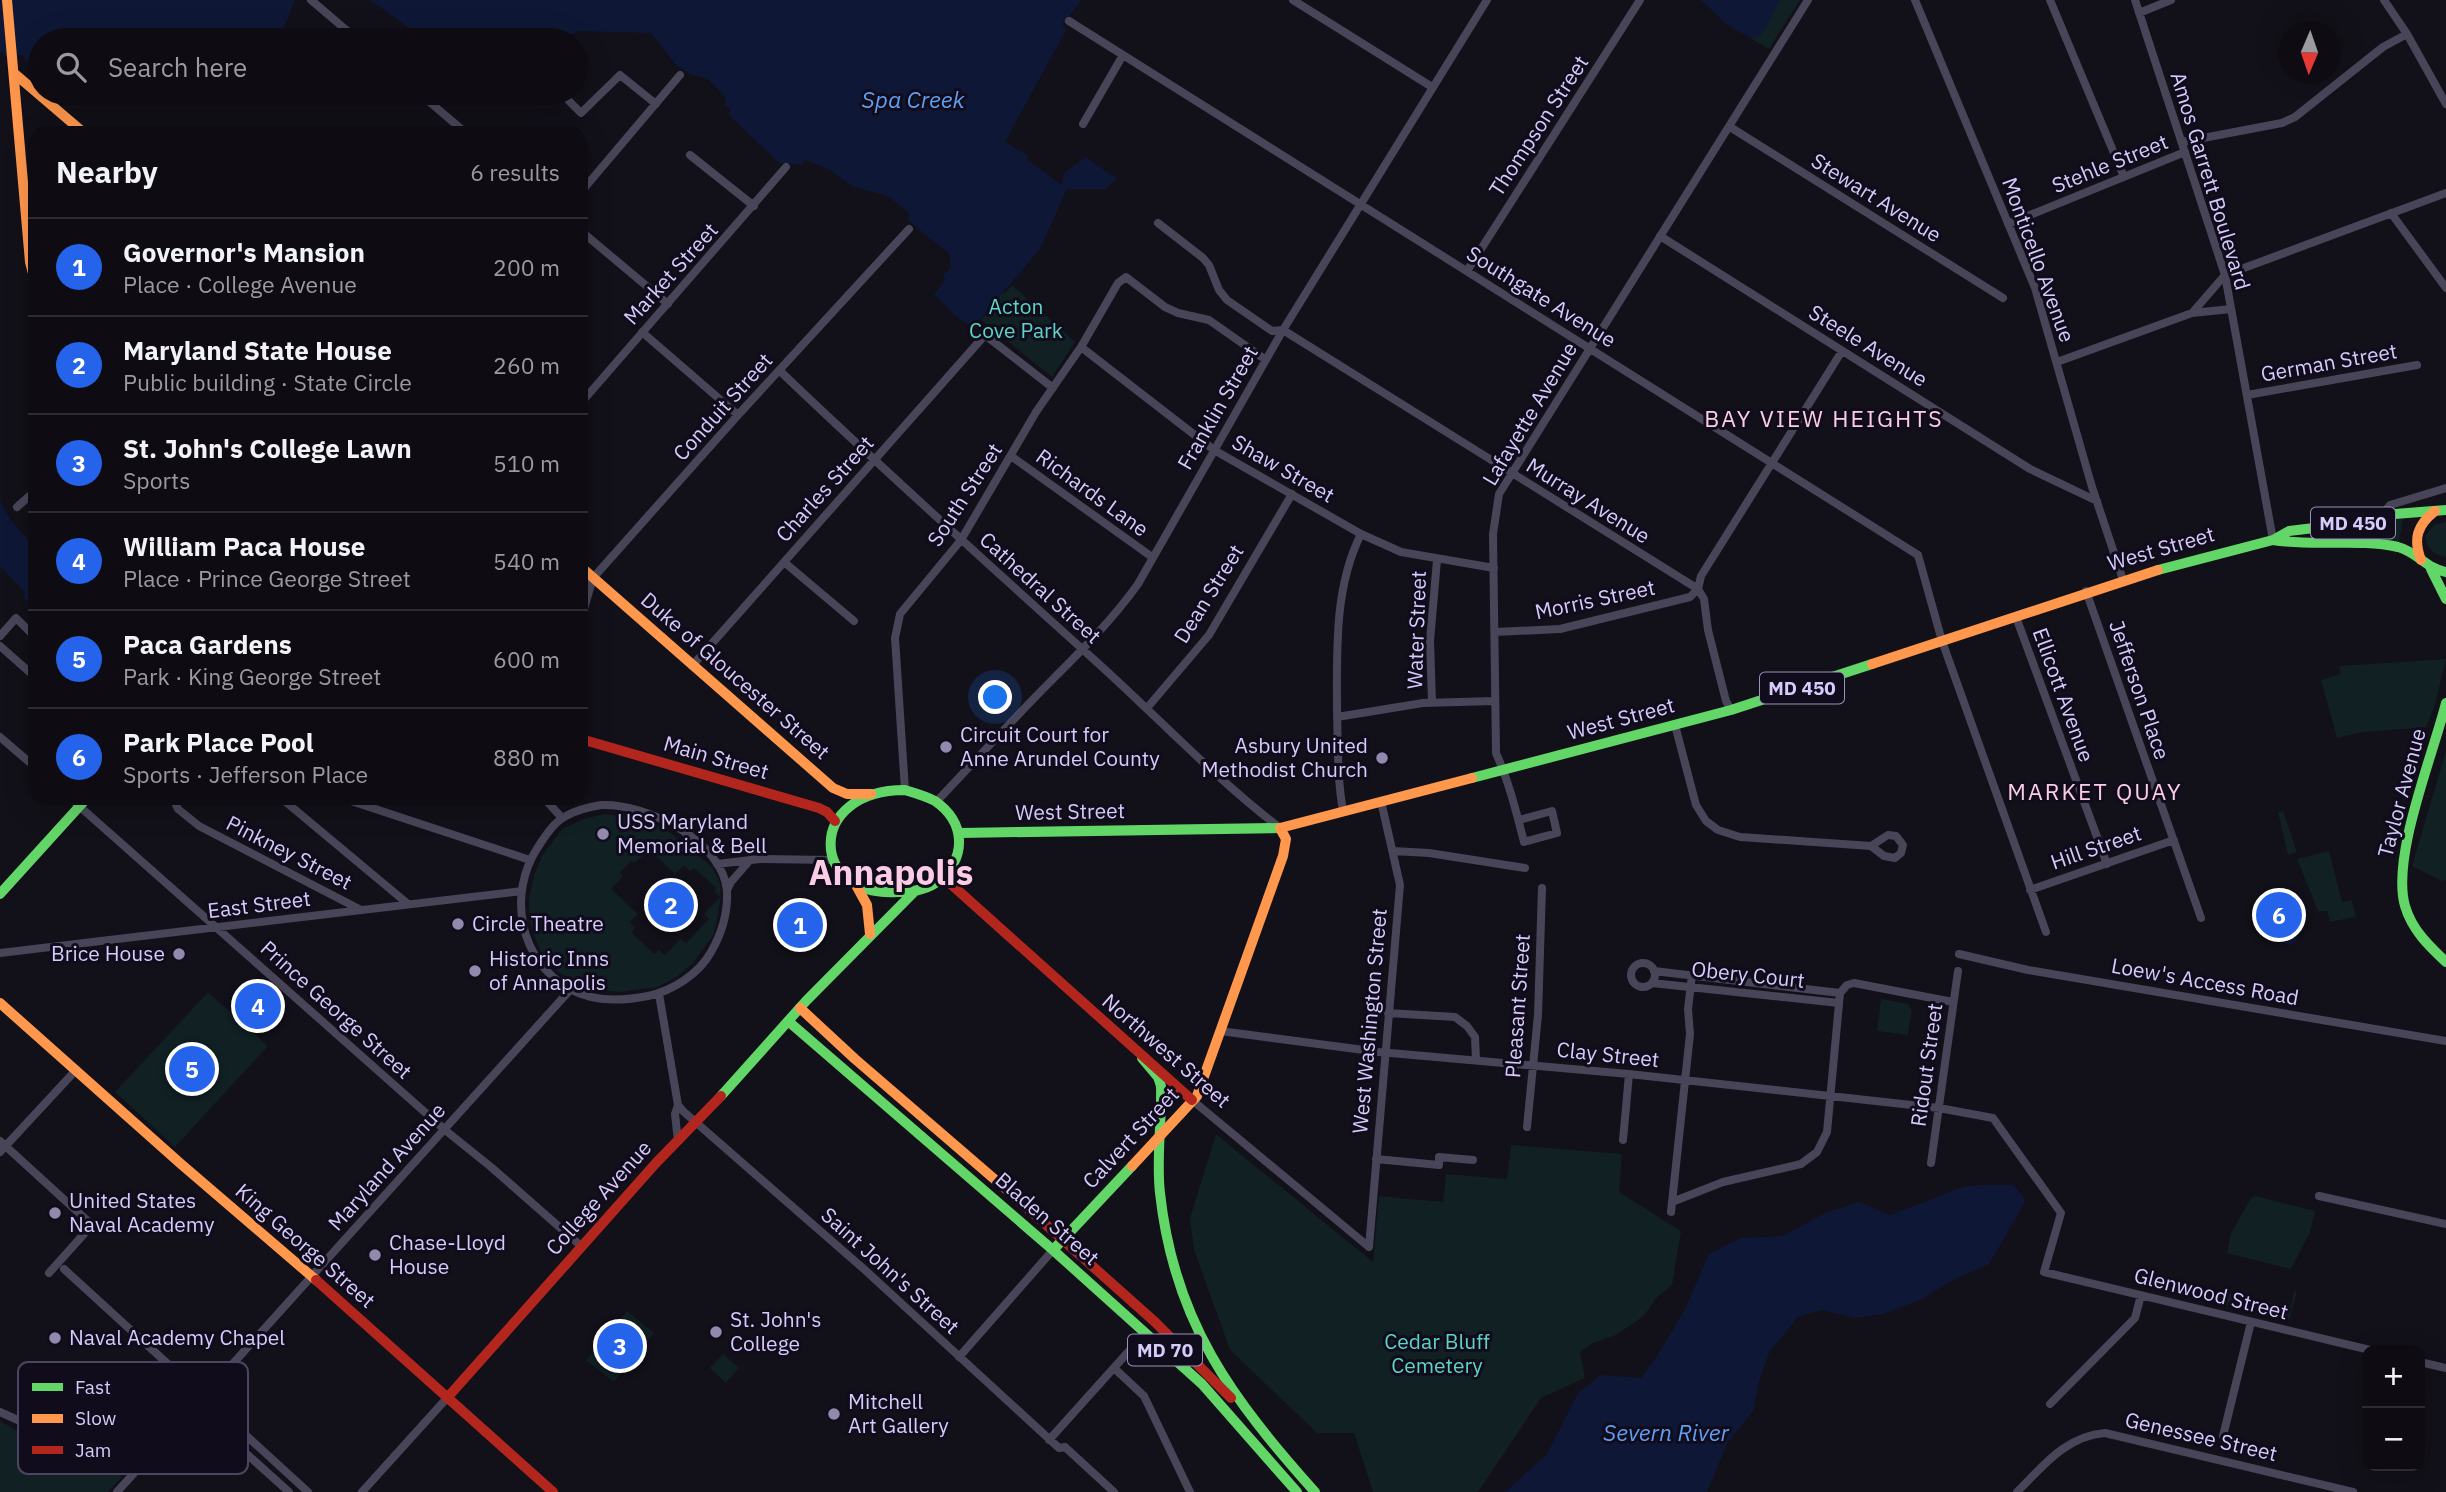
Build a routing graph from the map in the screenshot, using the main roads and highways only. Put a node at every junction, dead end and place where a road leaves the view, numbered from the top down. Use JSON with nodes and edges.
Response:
{"nodes":[{"id":1,"x":7,"y":0,"type":"edge"},
{"id":2,"x":15,"y":74,"type":"junction"},
{"id":3,"x":28,"y":85,"type":"edge"},
{"id":4,"x":51,"y":105,"type":"edge"},
{"id":5,"x":76,"y":126,"type":"edge"},
{"id":6,"x":28,"y":237,"type":"edge"},
{"id":7,"x":2441,"y":511,"type":"edge"},
{"id":8,"x":2273,"y":540,"type":"junction"},
{"id":9,"x":2421,"y":560,"type":"junction"},
{"id":10,"x":2431,"y":569,"type":"junction"},
{"id":11,"x":2446,"y":572,"type":"edge"},
{"id":12,"x":588,"y":573,"type":"edge"},
{"id":13,"x":2446,"y":600,"type":"edge"},
{"id":14,"x":2446,"y":703,"type":"edge"},
{"id":15,"x":588,"y":741,"type":"edge"},
{"id":16,"x":871,"y":794,"type":"junction"},
{"id":17,"x":80,"y":805,"type":"edge"},
{"id":18,"x":835,"y":821,"type":"junction"},
{"id":19,"x":1280,"y":828,"type":"junction"},
{"id":20,"x":960,"y":833,"type":"junction"},
{"id":21,"x":943,"y":877,"type":"junction"},
{"id":22,"x":856,"y":885,"type":"junction"},
{"id":23,"x":914,"y":892,"type":"junction"},
{"id":24,"x":0,"y":894,"type":"edge"},
{"id":25,"x":870,"y":934,"type":"junction"},
{"id":26,"x":2446,"y":962,"type":"edge"},
{"id":27,"x":0,"y":1003,"type":"edge"},
{"id":28,"x":800,"y":1008,"type":"junction"},
{"id":29,"x":788,"y":1021,"type":"junction"},
{"id":30,"x":1142,"y":1058,"type":"junction"},
{"id":31,"x":1192,"y":1100,"type":"junction"},
{"id":32,"x":1159,"y":1138,"type":"junction"},
{"id":33,"x":1064,"y":1238,"type":"junction"},
{"id":34,"x":1053,"y":1250,"type":"junction"},
{"id":35,"x":447,"y":1398,"type":"junction"},
{"id":36,"x":1250,"y":1418,"type":"junction"},
{"id":37,"x":550,"y":1491,"type":"edge"},
{"id":38,"x":1297,"y":1492,"type":"edge"},
{"id":39,"x":1315,"y":1492,"type":"edge"}],
"edges":[{"from":1,"to":2,"type":"main road"},
{"from":2,"to":3,"type":"main road"},
{"from":2,"to":6,"type":"main road"},
{"from":4,"to":5,"type":"main road"},
{"from":7,"to":8,"type":"main road","name":"West Street","number":"MD 450"},
{"from":7,"to":9,"type":"main road"},
{"from":8,"to":9,"type":"main road","name":"West Street","number":"MD 450"},
{"from":8,"to":19,"type":"main road","name":"West Street","number":"MD 450"},
{"from":9,"to":10,"type":"main road","number":"MD 450"},
{"from":10,"to":11,"type":"main road"},
{"from":10,"to":13,"type":"main road"},
{"from":12,"to":16,"type":"main road","name":"Duke of Gloucester Street"},
{"from":14,"to":26,"type":"main road","name":"Taylor Avenue"},
{"from":15,"to":18,"type":"main road","name":"Main Street"},
{"from":16,"to":18,"type":"main road"},
{"from":16,"to":20,"type":"main road"},
{"from":17,"to":24,"type":"main road"},
{"from":18,"to":22,"type":"main road"},
{"from":19,"to":20,"type":"main road","name":"West Street","number":"MD 450"},
{"from":19,"to":31,"type":"main road","name":"Calvert Street"},
{"from":20,"to":21,"type":"main road"},
{"from":21,"to":23,"type":"main road"},
{"from":21,"to":30,"type":"main road","name":"Northwest Street"},
{"from":22,"to":23,"type":"main road"},
{"from":22,"to":25,"type":"main road"},
{"from":23,"to":25,"type":"main road","name":"College Avenue"},
{"from":25,"to":28,"type":"main road","name":"College Avenue"},
{"from":27,"to":35,"type":"main road","name":"King George Street"},
{"from":28,"to":29,"type":"main road","name":"College Avenue"},
{"from":28,"to":33,"type":"main road","name":"Bladen Street","number":"MD 70"},
{"from":29,"to":34,"type":"main road","name":"Bladen Street","number":"MD 70"},
{"from":29,"to":35,"type":"main road","name":"College Avenue"},
{"from":30,"to":31,"type":"main road","name":"Northwest Street"},
{"from":30,"to":32,"type":"main road"},
{"from":31,"to":32,"type":"main road","name":"Calvert Street"},
{"from":32,"to":33,"type":"main road","name":"Calvert Street"},
{"from":32,"to":36,"type":"main road"},
{"from":33,"to":34,"type":"main road","name":"Calvert Street"},
{"from":33,"to":36,"type":"main road","name":"Bladen Street","number":"MD 70"},
{"from":34,"to":38,"type":"main road","name":"Bladen Street","number":"MD 70"},
{"from":35,"to":37,"type":"main road","name":"King George Street"},
{"from":36,"to":39,"type":"main road","number":"MD 70"}]}
